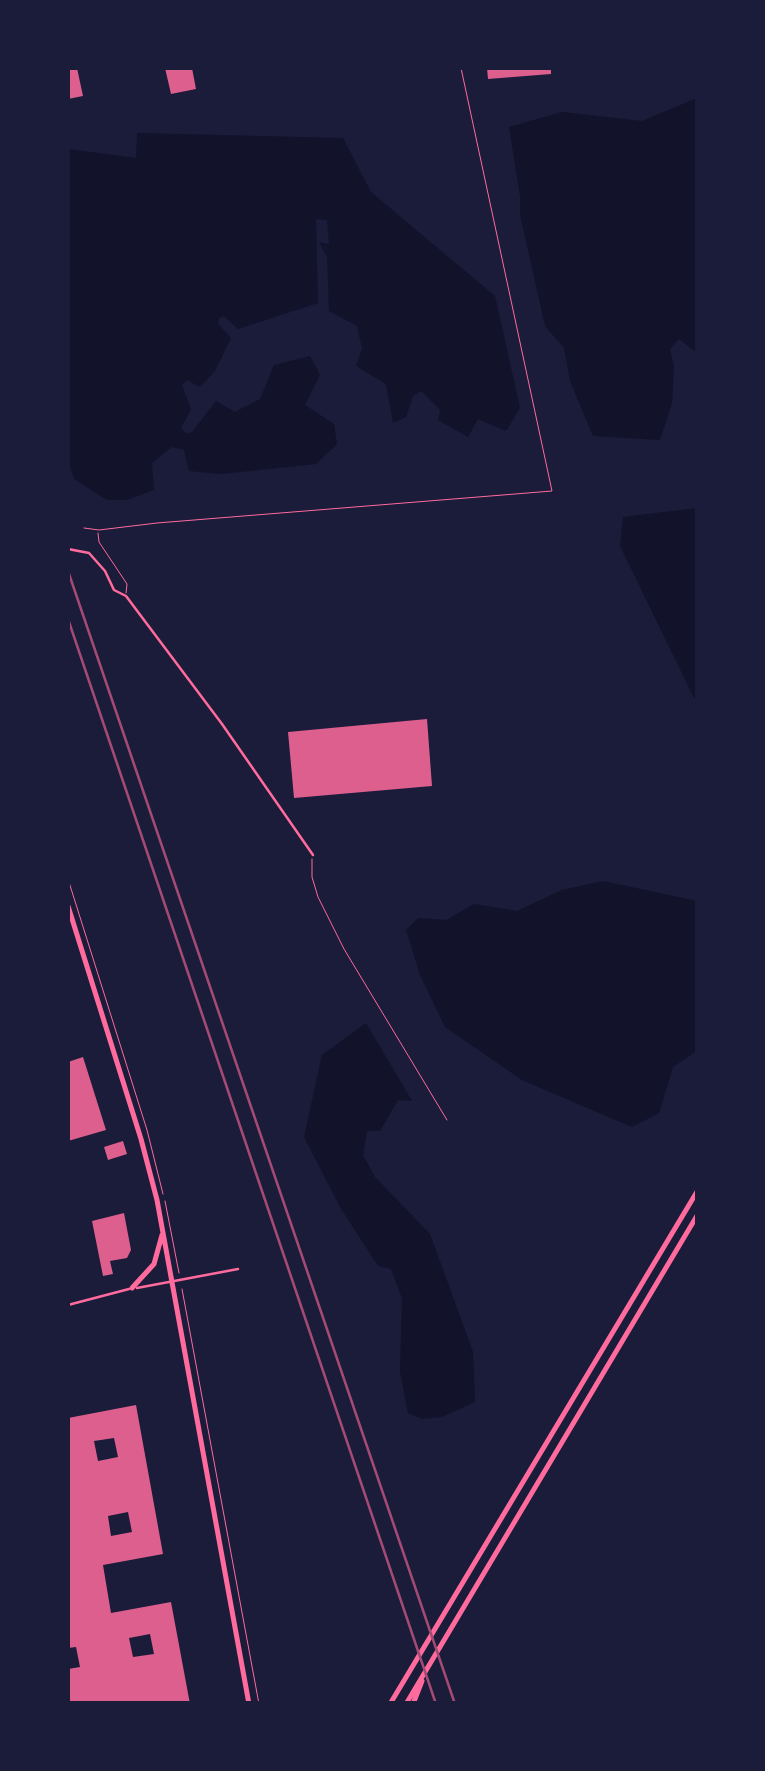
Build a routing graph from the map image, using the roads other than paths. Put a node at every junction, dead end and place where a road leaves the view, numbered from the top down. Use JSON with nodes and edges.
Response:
{"nodes":[{"id":1,"x":461,"y":68,"type":"edge"},
{"id":2,"x":84,"y":528,"type":"dead end"},
{"id":3,"x":99,"y":530,"type":"junction"},
{"id":4,"x":68,"y":549,"type":"edge"},
{"id":5,"x":126,"y":596,"type":"junction"},
{"id":6,"x":313,"y":855,"type":"joint"},
{"id":7,"x":68,"y":906,"type":"edge"},
{"id":8,"x":448,"y":1120,"type":"dead end"},
{"id":9,"x":698,"y":1190,"type":"edge"},
{"id":10,"x":698,"y":1214,"type":"edge"},
{"id":11,"x":163,"y":1232,"type":"junction"},
{"id":12,"x":238,"y":1269,"type":"dead end"},
{"id":13,"x":172,"y":1281,"type":"junction"},
{"id":14,"x":132,"y":1288,"type":"junction"},
{"id":15,"x":68,"y":1305,"type":"edge"},
{"id":16,"x":409,"y":1702,"type":"edge"},
{"id":17,"x":249,"y":1704,"type":"edge"},
{"id":18,"x":390,"y":1704,"type":"edge"}],
"edges":[{"from":1,"to":3,"type":"lane"},
{"from":2,"to":3,"type":"lane"},
{"from":3,"to":5,"type":"lane"},
{"from":4,"to":5,"type":"street"},
{"from":5,"to":6,"type":"street"},
{"from":6,"to":8,"type":"lane"},
{"from":7,"to":11,"type":"main road"},
{"from":9,"to":18,"type":"main road"},
{"from":10,"to":16,"type":"main road"},
{"from":11,"to":13,"type":"main road"},
{"from":11,"to":14,"type":"main road"},
{"from":12,"to":13,"type":"street"},
{"from":13,"to":14,"type":"street"},
{"from":13,"to":17,"type":"main road"},
{"from":14,"to":15,"type":"street"}]}
